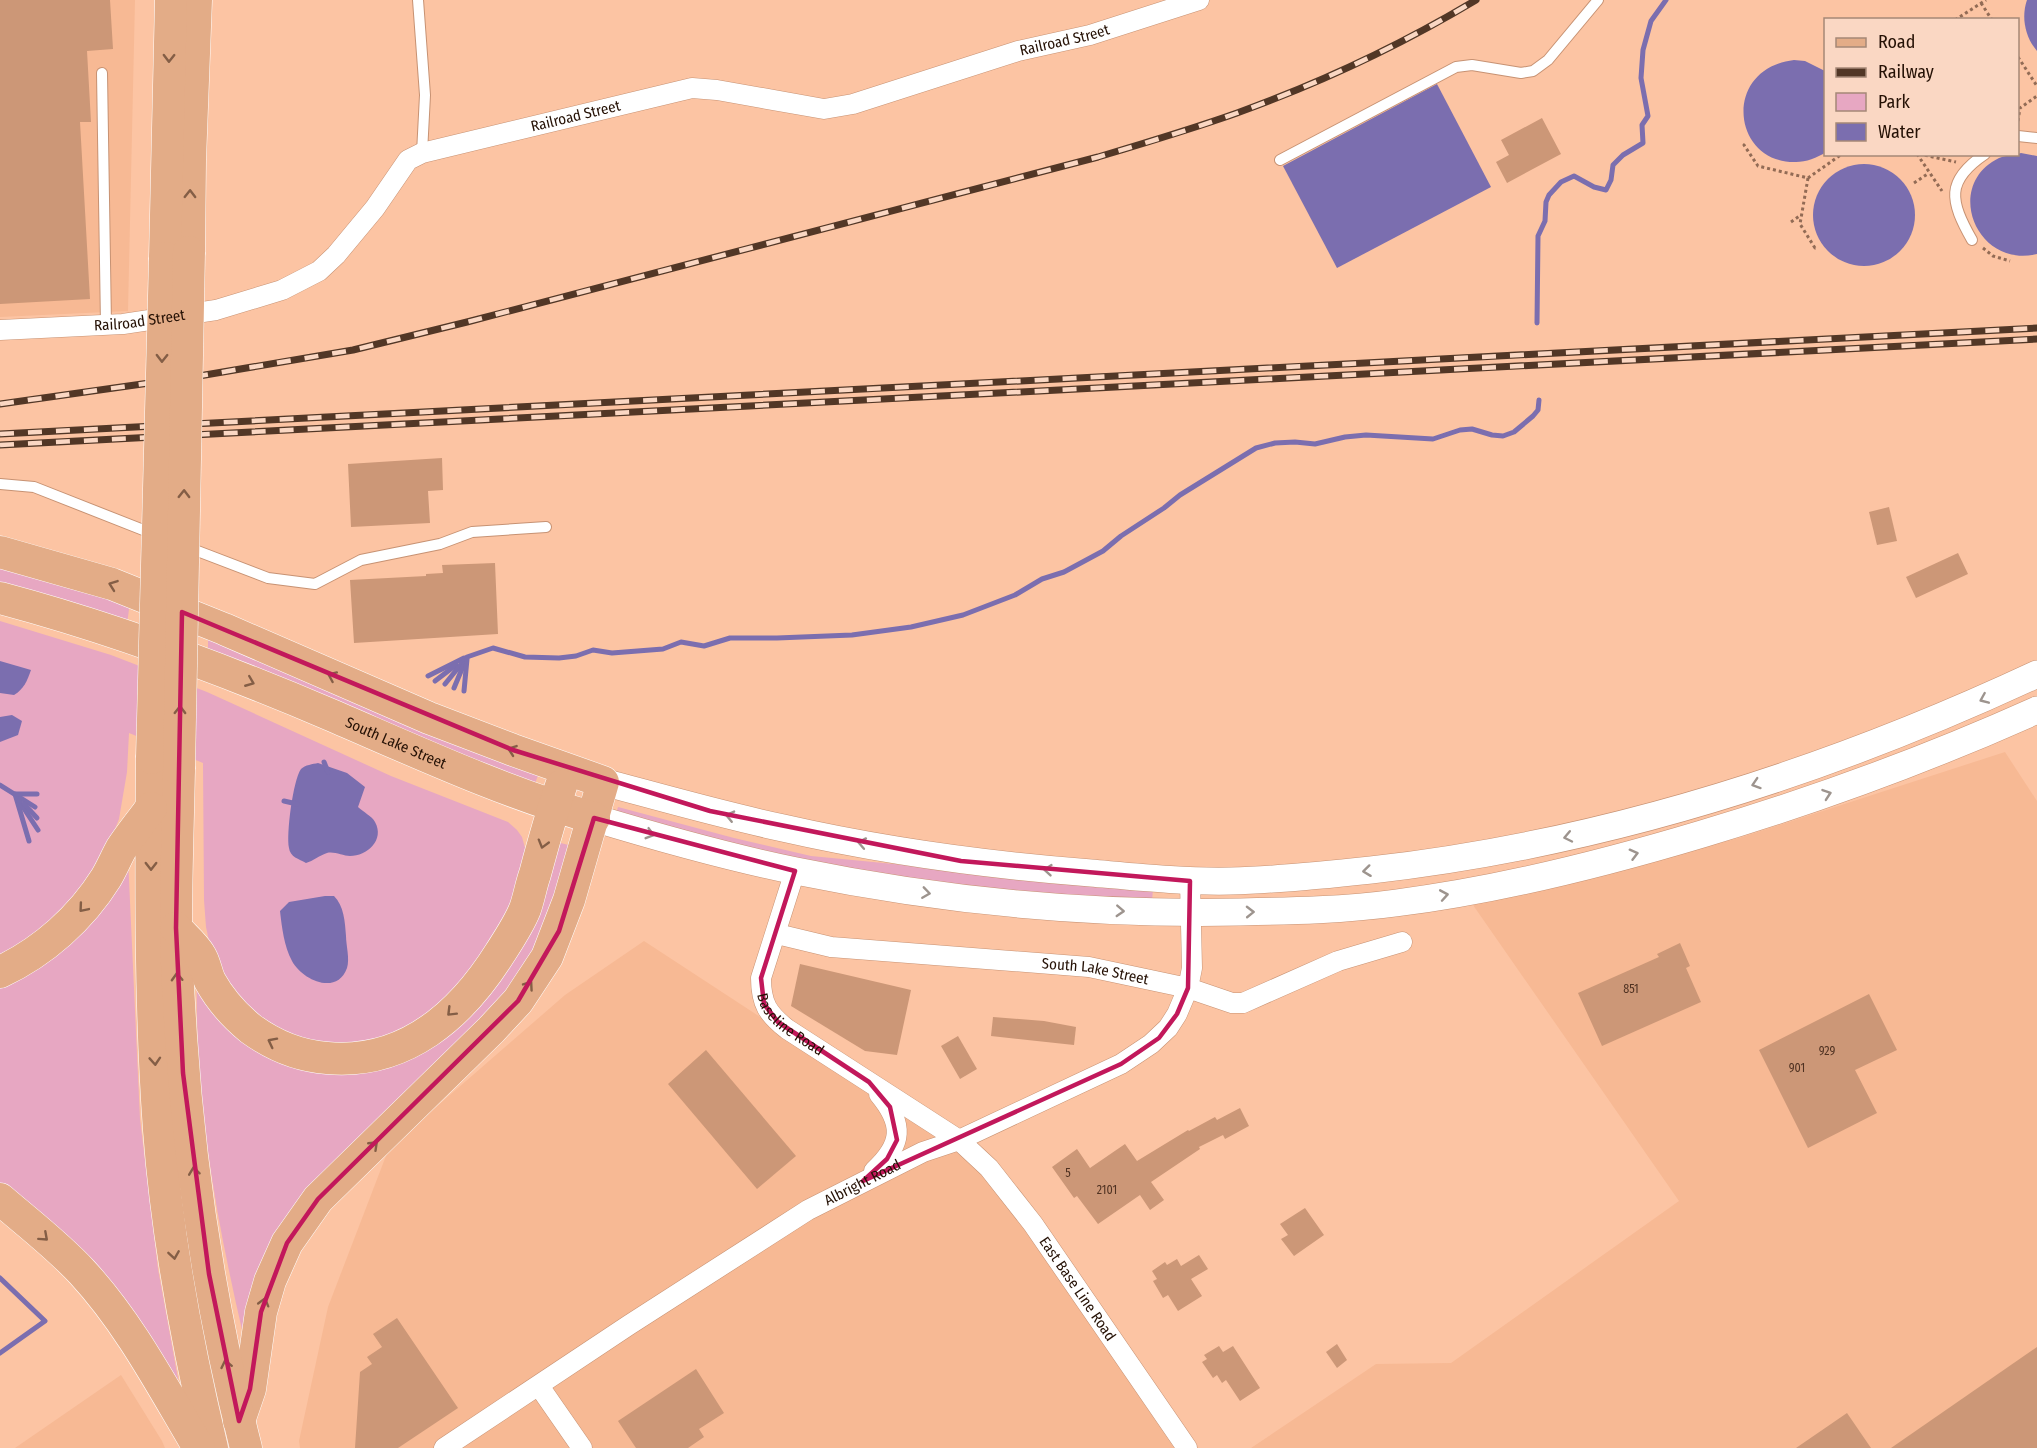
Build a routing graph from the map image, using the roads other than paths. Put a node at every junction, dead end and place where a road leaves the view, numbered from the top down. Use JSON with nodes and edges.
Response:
{"nodes":[{"id":1,"x":171,"y":0,"type":"edge"},
{"id":2,"x":196,"y":0,"type":"edge"},
{"id":3,"x":418,"y":0,"type":"edge"},
{"id":4,"x":1199,"y":0,"type":"edge"},
{"id":5,"x":1598,"y":0,"type":"edge"},
{"id":6,"x":102,"y":73,"type":"dead end"},
{"id":7,"x":2019,"y":136,"type":"edge"},
{"id":8,"x":2037,"y":138,"type":"edge"},
{"id":9,"x":422,"y":153,"type":"junction"},
{"id":10,"x":1982,"y":156,"type":"edge"},
{"id":11,"x":1280,"y":160,"type":"dead end"},
{"id":12,"x":1972,"y":240,"type":"road end"},
{"id":13,"x":177,"y":255,"type":"junction"},
{"id":14,"x":106,"y":325,"type":"junction"},
{"id":15,"x":0,"y":330,"type":"edge"},
{"id":16,"x":0,"y":484,"type":"edge"},
{"id":17,"x":546,"y":527,"type":"dead end"},
{"id":18,"x":0,"y":552,"type":"edge"},
{"id":19,"x":0,"y":598,"type":"edge"},
{"id":20,"x":2037,"y":674,"type":"edge"},
{"id":21,"x":2033,"y":715,"type":"edge"},
{"id":22,"x":165,"y":763,"type":"junction"},
{"id":23,"x":568,"y":768,"type":"junction"},
{"id":24,"x":603,"y":782,"type":"junction"},
{"id":25,"x":554,"y":807,"type":"junction"},
{"id":26,"x":152,"y":808,"type":"junction"},
{"id":27,"x":594,"y":818,"type":"junction"},
{"id":28,"x":795,"y":871,"type":"junction"},
{"id":29,"x":1190,"y":881,"type":"junction"},
{"id":30,"x":1191,"y":913,"type":"junction"},
{"id":31,"x":176,"y":928,"type":"junction"},
{"id":32,"x":777,"y":934,"type":"junction"},
{"id":33,"x":1402,"y":942,"type":"dead end"},
{"id":34,"x":0,"y":972,"type":"edge"},
{"id":35,"x":1188,"y":988,"type":"junction"},
{"id":36,"x":869,"y":1082,"type":"junction"},
{"id":37,"x":959,"y":1140,"type":"junction"},
{"id":38,"x":863,"y":1181,"type":"junction"},
{"id":39,"x":0,"y":1199,"type":"edge"},
{"id":40,"x":539,"y":1386,"type":"junction"},
{"id":41,"x":243,"y":1434,"type":"edge"},
{"id":42,"x":199,"y":1448,"type":"edge"},
{"id":43,"x":212,"y":1448,"type":"edge"},
{"id":44,"x":444,"y":1448,"type":"edge"},
{"id":45,"x":582,"y":1448,"type":"edge"},
{"id":46,"x":1187,"y":1448,"type":"edge"}],
"edges":[{"from":1,"to":13,"type":"main road","one_way":true},
{"from":13,"to":2,"type":"main road","one_way":true},
{"from":3,"to":9,"type":"lane"},
{"from":4,"to":9,"type":"street","name":"Railroad Street"},
{"from":5,"to":11,"type":"lane"},
{"from":6,"to":14,"type":"lane"},
{"from":7,"to":8,"type":"lane"},
{"from":9,"to":14,"type":"street","name":"Railroad Street"},
{"from":10,"to":12,"type":"lane"},
{"from":13,"to":22,"type":"main road","bridge":true},
{"from":14,"to":15,"type":"street","name":"Railroad Street"},
{"from":16,"to":17,"type":"lane"},
{"from":23,"to":18,"type":"main road","one_way":true},
{"from":19,"to":25,"type":"main road","name":"South Lake Street","one_way":true},
{"from":20,"to":29,"type":"main road","one_way":true},
{"from":30,"to":21,"type":"main road","name":"South Lake Street","one_way":true},
{"from":22,"to":26,"type":"main road"},
{"from":22,"to":31,"type":"main road"},
{"from":23,"to":24,"type":"main road"},
{"from":23,"to":25,"type":"main road"},
{"from":24,"to":27,"type":"main road"},
{"from":29,"to":24,"type":"main road","one_way":true},
{"from":25,"to":27,"type":"main road","name":"South Lake Street"},
{"from":25,"to":31,"type":"main road","one_way":true},
{"from":26,"to":34,"type":"main road","one_way":true},
{"from":26,"to":43,"type":"main road","one_way":true},
{"from":27,"to":28,"type":"main road","name":"South Lake Street","one_way":true},
{"from":41,"to":27,"type":"main road","one_way":true},
{"from":28,"to":30,"type":"main road","name":"South Lake Street","one_way":true},
{"from":28,"to":32,"type":"street","name":"Baseline Road"},
{"from":29,"to":30,"type":"street","name":"Albright Road"},
{"from":30,"to":35,"type":"street","name":"Albright Road"},
{"from":41,"to":31,"type":"main road","one_way":true},
{"from":32,"to":35,"type":"street","name":"South Lake Street"},
{"from":32,"to":36,"type":"street","name":"Baseline Road"},
{"from":33,"to":35,"type":"street","name":"South Lake Street"},
{"from":35,"to":37,"type":"street","name":"Albright Road"},
{"from":36,"to":37,"type":"street","name":"Baseline Road"},
{"from":36,"to":38,"type":"street","name":"Baseline Road"},
{"from":37,"to":38,"type":"street","name":"Albright Road"},
{"from":37,"to":46,"type":"street","name":"East Base Line Road"},
{"from":38,"to":40,"type":"street","name":"Albright Road"},
{"from":39,"to":42,"type":"main road","one_way":true},
{"from":40,"to":44,"type":"street","name":"Albright Road"},
{"from":40,"to":45,"type":"street"}]}
